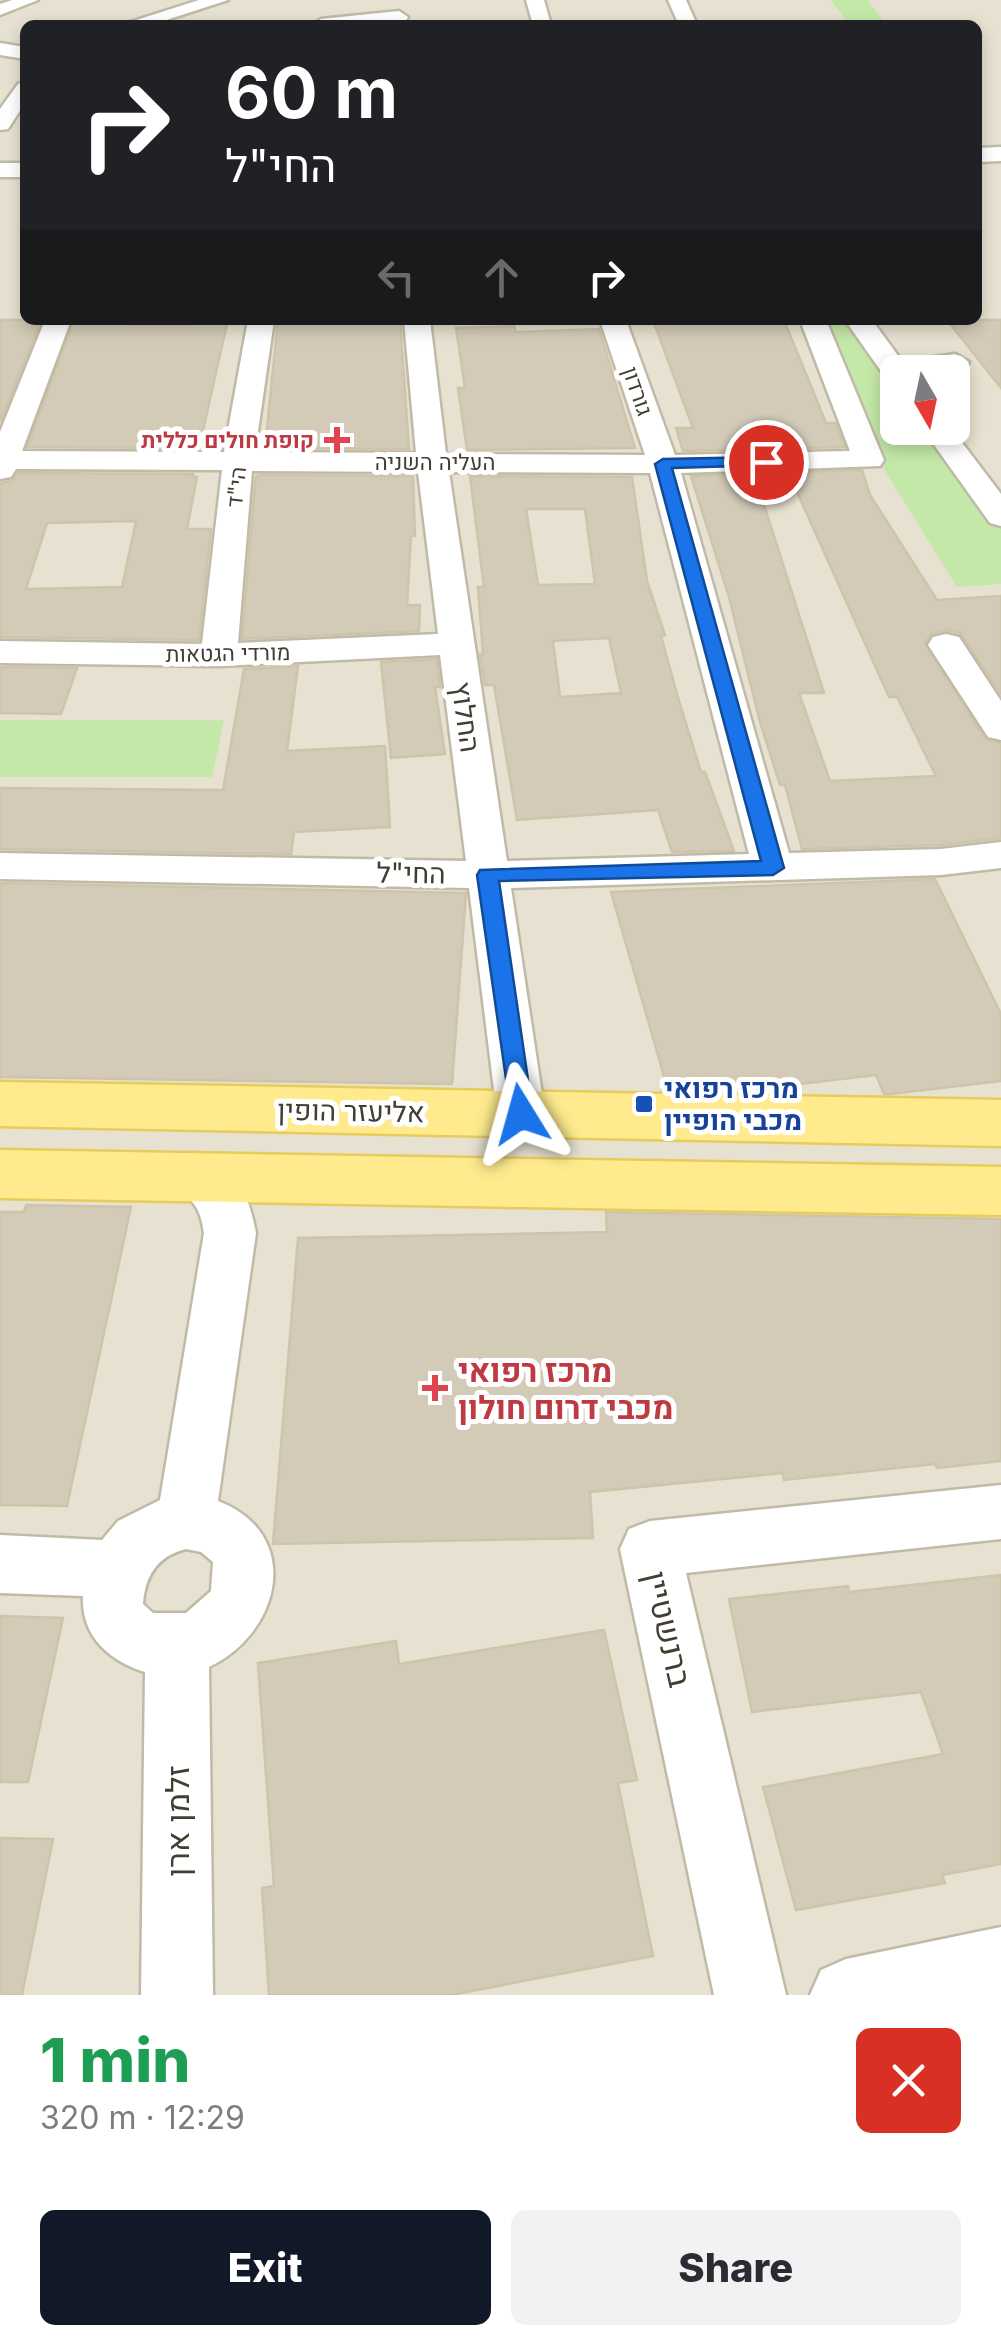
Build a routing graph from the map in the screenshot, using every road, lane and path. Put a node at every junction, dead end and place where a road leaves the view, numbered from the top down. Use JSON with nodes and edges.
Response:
{"nodes":[{"id":1,"x":30,"y":0,"type":"edge"},
{"id":2,"x":220,"y":0,"type":"edge"},
{"id":3,"x":0,"y":10,"type":"edge"},
{"id":4,"x":398,"y":14,"type":"edge"},
{"id":5,"x":148,"y":20,"type":"edge"},
{"id":6,"x":356,"y":20,"type":"edge"},
{"id":7,"x":20,"y":95,"type":"edge"},
{"id":8,"x":0,"y":124,"type":"edge"},
{"id":9,"x":56,"y":325,"type":"edge"},
{"id":10,"x":260,"y":325,"type":"edge"},
{"id":11,"x":418,"y":325,"type":"edge"},
{"id":12,"x":615,"y":325,"type":"edge"},
{"id":13,"x":815,"y":325,"type":"edge"},
{"id":14,"x":865,"y":325,"type":"edge"},
{"id":15,"x":894,"y":325,"type":"edge"},
{"id":16,"x":907,"y":355,"type":"edge"},
{"id":17,"x":916,"y":355,"type":"edge"},
{"id":18,"x":970,"y":428,"type":"edge"},
{"id":19,"x":949,"y":445,"type":"edge"},
{"id":20,"x":238,"y":460,"type":"junction"},
{"id":21,"x":432,"y":463,"type":"junction"},
{"id":22,"x":1,"y":464,"type":"edge"},
{"id":23,"x":663,"y":464,"type":"junction"},
{"id":24,"x":1001,"y":468,"type":"edge"},
{"id":25,"x":1001,"y":516,"type":"edge"},
{"id":26,"x":456,"y":644,"type":"junction"},
{"id":27,"x":946,"y":645,"type":"dead end"},
{"id":28,"x":0,"y":652,"type":"edge"},
{"id":29,"x":219,"y":655,"type":"junction"},
{"id":30,"x":1001,"y":729,"type":"edge"},
{"id":31,"x":1001,"y":855,"type":"edge"},
{"id":32,"x":0,"y":866,"type":"edge"},
{"id":33,"x":773,"y":868,"type":"junction"},
{"id":34,"x":487,"y":875,"type":"junction"},
{"id":35,"x":0,"y":1104,"type":"edge"},
{"id":36,"x":521,"y":1114,"type":"junction"},
{"id":37,"x":1001,"y":1123,"type":"edge"},
{"id":38,"x":0,"y":1174,"type":"edge"},
{"id":39,"x":202,"y":1178,"type":"junction"},
{"id":40,"x":274,"y":1180,"type":"junction"},
{"id":41,"x":1001,"y":1192,"type":"edge"},
{"id":42,"x":230,"y":1232,"type":"junction"},
{"id":43,"x":1001,"y":1512,"type":"edge"},
{"id":44,"x":186,"y":1521,"type":"junction"},
{"id":45,"x":0,"y":1564,"type":"edge"},
{"id":46,"x":118,"y":1569,"type":"junction"},
{"id":47,"x":177,"y":1647,"type":"junction"},
{"id":48,"x":1001,"y":1963,"type":"edge"},
{"id":49,"x":177,"y":1995,"type":"edge"},
{"id":50,"x":750,"y":1995,"type":"edge"},
{"id":51,"x":846,"y":1995,"type":"edge"}],
"edges":[{"from":1,"to":3,"type":"street"},
{"from":2,"to":5,"type":"street"},
{"from":4,"to":6,"type":"street"},
{"from":7,"to":8,"type":"street"},
{"from":9,"to":22,"type":"street"},
{"from":10,"to":20,"type":"street","name":"הי\"ד"},
{"from":11,"to":21,"type":"street","name":"החלוץ"},
{"from":12,"to":23,"type":"street","name":"גורדון"},
{"from":13,"to":23,"type":"street","name":"העליה השניה"},
{"from":14,"to":16,"type":"street"},
{"from":15,"to":17,"type":"street"},
{"from":18,"to":24,"type":"street"},
{"from":19,"to":25,"type":"street"},
{"from":20,"to":21,"type":"street","name":"העליה השניה"},
{"from":20,"to":22,"type":"street","name":"העליה השניה"},
{"from":20,"to":29,"type":"street","name":"הי\"ד"},
{"from":21,"to":23,"type":"street","name":"העליה השניה"},
{"from":21,"to":26,"type":"street","name":"החלוץ"},
{"from":23,"to":33,"type":"street","name":"גורדון"},
{"from":26,"to":29,"type":"street","name":"מורדי הגטאות"},
{"from":26,"to":34,"type":"street","name":"החלוץ"},
{"from":27,"to":30,"type":"street"},
{"from":28,"to":29,"type":"street","name":"מורדי הגטאות"},
{"from":31,"to":33,"type":"street","name":"החי\"ל"},
{"from":32,"to":34,"type":"street","name":"החי\"ל"},
{"from":33,"to":34,"type":"street","name":"החי\"ל"},
{"from":34,"to":36,"type":"street","name":"החלוץ"},
{"from":35,"to":36,"type":"main road","name":"אליעזר הופין"},
{"from":36,"to":37,"type":"main road","name":"אליעזר הופין"},
{"from":38,"to":39,"type":"main road"},
{"from":39,"to":40,"type":"main road"},
{"from":39,"to":42,"type":"street"},
{"from":40,"to":41,"type":"main road"},
{"from":40,"to":42,"type":"street"},
{"from":42,"to":44,"type":"street"},
{"from":43,"to":50,"type":"street","name":"ברנשטיין"},
{"from":44,"to":46,"type":"street"},
{"from":44,"to":47,"type":"street"},
{"from":45,"to":46,"type":"street"},
{"from":46,"to":47,"type":"street"},
{"from":47,"to":49,"type":"street","name":"זלמן ארן"},
{"from":48,"to":51,"type":"street"}]}
